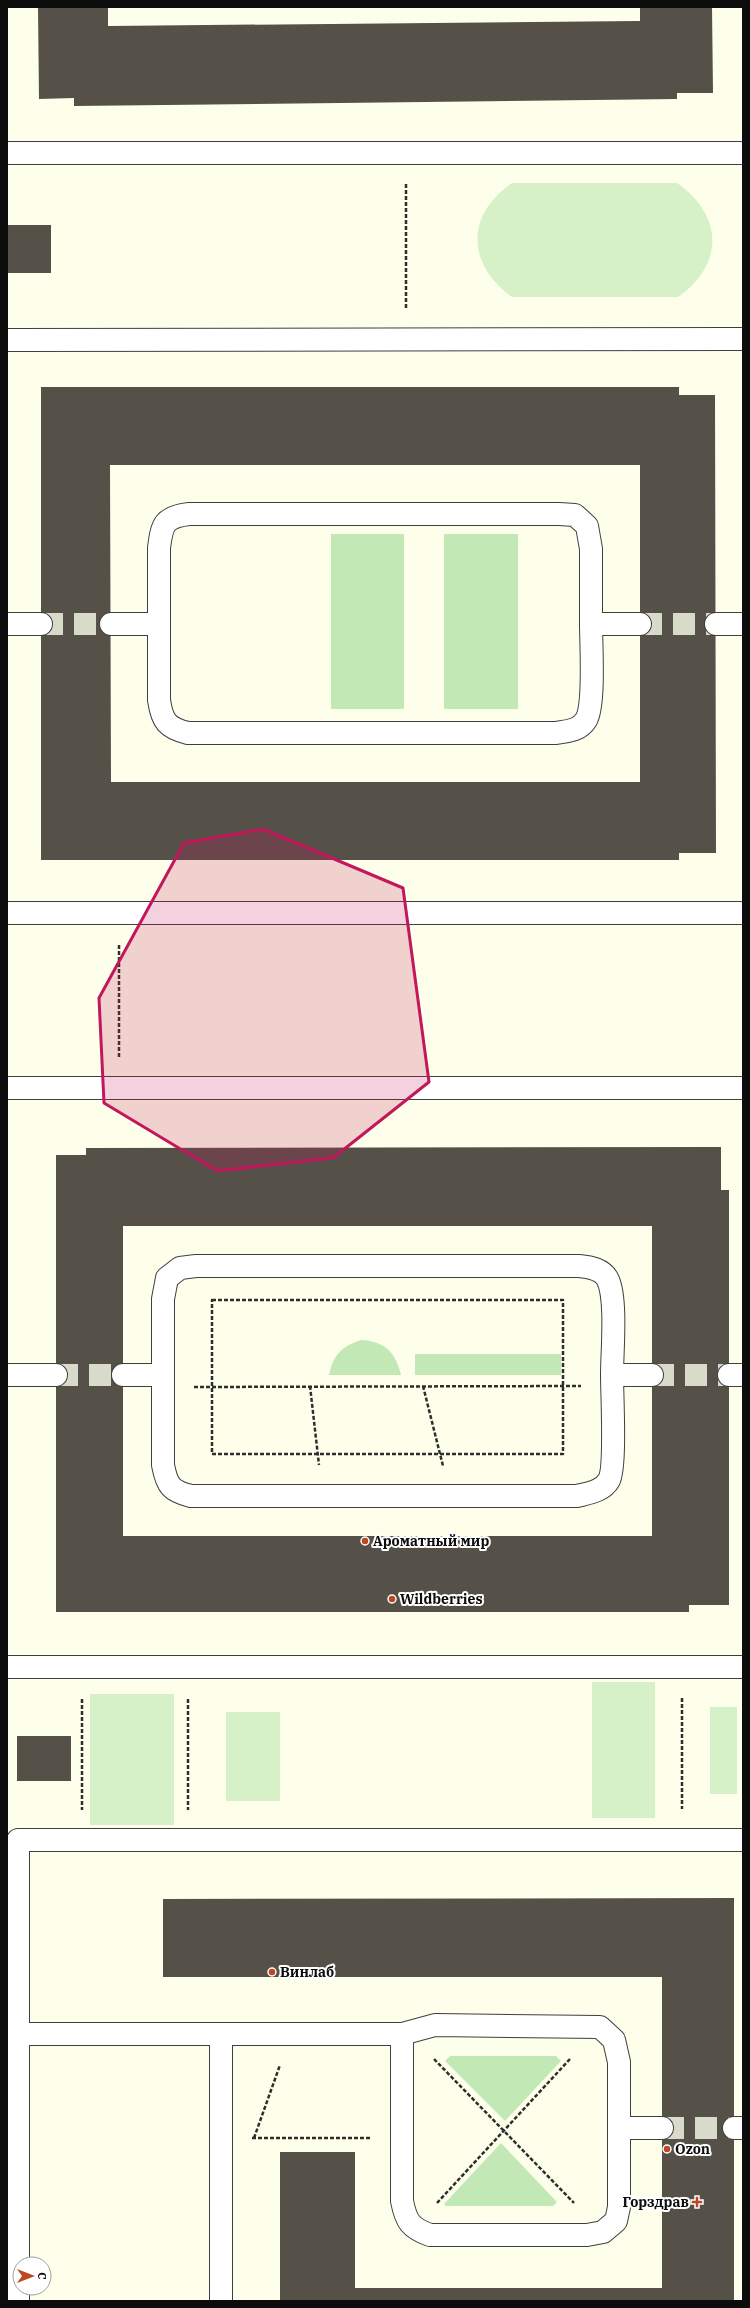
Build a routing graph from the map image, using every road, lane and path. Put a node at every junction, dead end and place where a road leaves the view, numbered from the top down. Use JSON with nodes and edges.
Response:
{"nodes":[{"id":1,"x":7,"y":153,"type":"edge"},
{"id":2,"x":406,"y":153,"type":"junction"},
{"id":3,"x":743,"y":153,"type":"edge"},
{"id":4,"x":406,"y":339,"type":"junction"},
{"id":5,"x":743,"y":339,"type":"edge"},
{"id":6,"x":7,"y":340,"type":"edge"},
{"id":7,"x":7,"y":624,"type":"edge"},
{"id":8,"x":41,"y":624,"type":"tunnel mouth"},
{"id":9,"x":111,"y":624,"type":"tunnel mouth"},
{"id":10,"x":159,"y":624,"type":"junction"},
{"id":11,"x":591,"y":624,"type":"junction"},
{"id":12,"x":640,"y":624,"type":"tunnel mouth"},
{"id":13,"x":716,"y":624,"type":"tunnel mouth"},
{"id":14,"x":743,"y":624,"type":"edge"},
{"id":15,"x":7,"y":913,"type":"edge"},
{"id":16,"x":119,"y":913,"type":"junction"},
{"id":17,"x":743,"y":913,"type":"edge"},
{"id":18,"x":7,"y":1088,"type":"edge"},
{"id":19,"x":119,"y":1088,"type":"junction"},
{"id":20,"x":743,"y":1088,"type":"edge"},
{"id":21,"x":7,"y":1375,"type":"edge"},
{"id":22,"x":56,"y":1375,"type":"tunnel mouth"},
{"id":23,"x":123,"y":1375,"type":"tunnel mouth"},
{"id":24,"x":652,"y":1375,"type":"tunnel mouth"},
{"id":25,"x":163,"y":1381,"type":"junction"},
{"id":26,"x":612,"y":1381,"type":"junction"},
{"id":27,"x":310,"y":1386,"type":"junction"},
{"id":28,"x":424,"y":1386,"type":"junction"},
{"id":29,"x":563,"y":1386,"type":"junction"},
{"id":30,"x":212,"y":1387,"type":"junction"},
{"id":31,"x":318,"y":1454,"type":"junction"},
{"id":32,"x":440,"y":1454,"type":"junction"},
{"id":33,"x":323,"y":1496,"type":"junction"},
{"id":34,"x":451,"y":1496,"type":"junction"},
{"id":35,"x":7,"y":1667,"type":"edge"},
{"id":36,"x":82,"y":1667,"type":"junction"},
{"id":37,"x":188,"y":1667,"type":"junction"},
{"id":38,"x":682,"y":1667,"type":"junction"},
{"id":39,"x":743,"y":1667,"type":"edge"},
{"id":40,"x":12,"y":1837,"type":"edge"},
{"id":41,"x":82,"y":1840,"type":"junction"},
{"id":42,"x":188,"y":1840,"type":"junction"},
{"id":43,"x":682,"y":1840,"type":"junction"},
{"id":44,"x":743,"y":1840,"type":"edge"},
{"id":45,"x":600,"y":2027,"type":"junction"},
{"id":46,"x":404,"y":2033,"type":"junction"},
{"id":47,"x":18,"y":2034,"type":"junction"},
{"id":48,"x":221,"y":2034,"type":"junction"},
{"id":49,"x":292,"y":2034,"type":"junction"},
{"id":50,"x":619,"y":2128,"type":"junction"},
{"id":51,"x":662,"y":2128,"type":"tunnel mouth"},
{"id":52,"x":504,"y":2131,"type":"junction"},
{"id":53,"x":221,"y":2138,"type":"junction"},
{"id":54,"x":254,"y":2138,"type":"junction"},
{"id":55,"x":402,"y":2138,"type":"junction"},
{"id":56,"x":415,"y":2227,"type":"junction"},
{"id":57,"x":603,"y":2232,"type":"junction"},
{"id":58,"x":18,"y":2301,"type":"edge"},
{"id":59,"x":221,"y":2301,"type":"edge"}],
"edges":[{"from":1,"to":2,"type":"lane"},
{"from":2,"to":3,"type":"lane"},
{"from":2,"to":4,"type":"path"},
{"from":4,"to":5,"type":"lane"},
{"from":4,"to":6,"type":"lane"},
{"from":7,"to":8,"type":"lane"},
{"from":9,"to":10,"type":"lane"},
{"from":10,"to":11,"type":"lane"},
{"from":10,"to":11,"type":"lane"},
{"from":11,"to":12,"type":"lane"},
{"from":13,"to":14,"type":"lane"},
{"from":15,"to":16,"type":"lane"},
{"from":16,"to":17,"type":"lane"},
{"from":16,"to":19,"type":"path"},
{"from":18,"to":19,"type":"lane"},
{"from":19,"to":20,"type":"lane"},
{"from":21,"to":22,"type":"lane"},
{"from":23,"to":25,"type":"lane"},
{"from":24,"to":26,"type":"lane"},
{"from":25,"to":26,"type":"lane"},
{"from":25,"to":30,"type":"path"},
{"from":25,"to":33,"type":"lane"},
{"from":26,"to":29,"type":"path"},
{"from":26,"to":34,"type":"lane"},
{"from":27,"to":28,"type":"path"},
{"from":27,"to":30,"type":"path"},
{"from":27,"to":31,"type":"path"},
{"from":28,"to":29,"type":"path"},
{"from":28,"to":32,"type":"path"},
{"from":29,"to":30,"type":"path"},
{"from":29,"to":32,"type":"path"},
{"from":30,"to":31,"type":"path"},
{"from":31,"to":32,"type":"path"},
{"from":31,"to":33,"type":"path"},
{"from":32,"to":34,"type":"path"},
{"from":33,"to":34,"type":"lane"},
{"from":35,"to":36,"type":"lane"},
{"from":36,"to":37,"type":"lane"},
{"from":36,"to":41,"type":"path"},
{"from":37,"to":38,"type":"lane"},
{"from":37,"to":42,"type":"path"},
{"from":38,"to":39,"type":"lane"},
{"from":38,"to":43,"type":"path"},
{"from":40,"to":41,"type":"lane"},
{"from":40,"to":47,"type":"lane"},
{"from":41,"to":42,"type":"lane"},
{"from":42,"to":43,"type":"lane"},
{"from":43,"to":44,"type":"lane"},
{"from":45,"to":46,"type":"lane"},
{"from":45,"to":50,"type":"lane"},
{"from":45,"to":52,"type":"path"},
{"from":46,"to":49,"type":"lane"},
{"from":46,"to":52,"type":"path"},
{"from":46,"to":55,"type":"lane"},
{"from":47,"to":48,"type":"lane"},
{"from":47,"to":58,"type":"lane"},
{"from":48,"to":49,"type":"lane"},
{"from":48,"to":53,"type":"lane"},
{"from":49,"to":54,"type":"path"},
{"from":50,"to":51,"type":"lane"},
{"from":50,"to":57,"type":"lane"},
{"from":52,"to":56,"type":"path"},
{"from":52,"to":57,"type":"path"},
{"from":53,"to":54,"type":"path"},
{"from":53,"to":59,"type":"lane"},
{"from":54,"to":55,"type":"path"},
{"from":55,"to":56,"type":"lane"},
{"from":56,"to":57,"type":"lane"}]}
